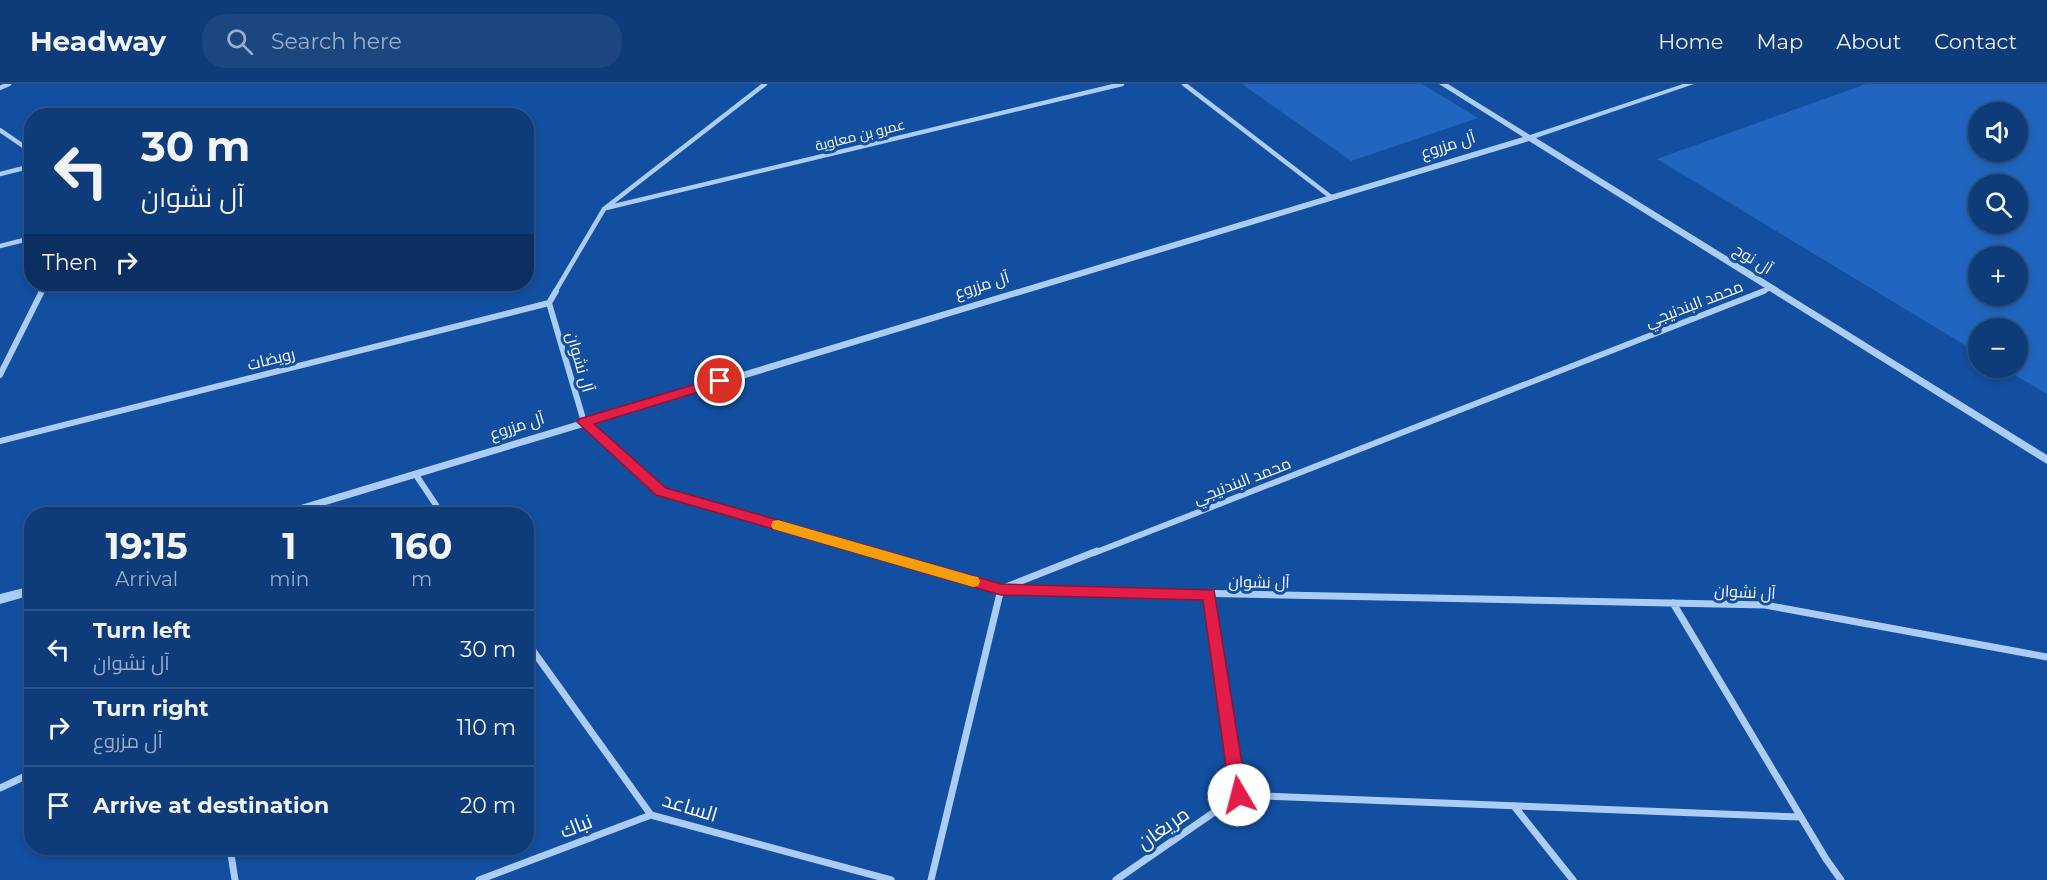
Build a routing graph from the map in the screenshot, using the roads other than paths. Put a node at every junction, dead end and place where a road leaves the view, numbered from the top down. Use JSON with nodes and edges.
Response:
{"nodes":[{"id":1,"x":9,"y":84,"type":"edge"},
{"id":2,"x":765,"y":84,"type":"edge"},
{"id":3,"x":1122,"y":84,"type":"edge"},
{"id":4,"x":1184,"y":84,"type":"edge"},
{"id":5,"x":1443,"y":84,"type":"edge"},
{"id":6,"x":1690,"y":84,"type":"edge"},
{"id":7,"x":0,"y":88,"type":"edge"},
{"id":8,"x":0,"y":130,"type":"edge"},
{"id":9,"x":1529,"y":138,"type":"junction"},
{"id":10,"x":24,"y":146,"type":"edge"},
{"id":11,"x":24,"y":168,"type":"edge"},
{"id":12,"x":0,"y":174,"type":"edge"},
{"id":13,"x":1331,"y":197,"type":"junction"},
{"id":14,"x":604,"y":208,"type":"junction"},
{"id":15,"x":24,"y":240,"type":"edge"},
{"id":16,"x":0,"y":246,"type":"edge"},
{"id":17,"x":1771,"y":288,"type":"junction"},
{"id":18,"x":42,"y":291,"type":"edge"},
{"id":19,"x":549,"y":303,"type":"junction"},
{"id":20,"x":0,"y":375,"type":"edge"},
{"id":21,"x":584,"y":422,"type":"junction"},
{"id":22,"x":0,"y":441,"type":"edge"},
{"id":23,"x":2047,"y":460,"type":"edge"},
{"id":24,"x":416,"y":475,"type":"junction"},
{"id":25,"x":308,"y":507,"type":"edge"},
{"id":26,"x":437,"y":507,"type":"edge"},
{"id":27,"x":1001,"y":590,"type":"junction"},
{"id":28,"x":24,"y":592,"type":"edge"},
{"id":29,"x":1209,"y":594,"type":"junction"},
{"id":30,"x":0,"y":599,"type":"edge"},
{"id":31,"x":1673,"y":603,"type":"junction"},
{"id":32,"x":534,"y":652,"type":"edge"},
{"id":33,"x":2047,"y":657,"type":"edge"},
{"id":34,"x":24,"y":777,"type":"edge"},
{"id":35,"x":0,"y":788,"type":"edge"},
{"id":36,"x":1239,"y":795,"type":"junction"},
{"id":37,"x":1514,"y":806,"type":"junction"},
{"id":38,"x":651,"y":815,"type":"junction"},
{"id":39,"x":1800,"y":817,"type":"junction"},
{"id":40,"x":231,"y":855,"type":"edge"},
{"id":41,"x":235,"y":880,"type":"edge"},
{"id":42,"x":479,"y":880,"type":"edge"},
{"id":43,"x":891,"y":880,"type":"edge"},
{"id":44,"x":931,"y":880,"type":"edge"},
{"id":45,"x":1116,"y":880,"type":"edge"},
{"id":46,"x":1573,"y":880,"type":"edge"},
{"id":47,"x":1841,"y":880,"type":"edge"}],
"edges":[{"from":1,"to":7,"type":"street"},
{"from":2,"to":14,"type":"street"},
{"from":3,"to":14,"type":"street","name":"عمرو بن معاوية"},
{"from":4,"to":13,"type":"street"},
{"from":5,"to":9,"type":"street","name":"آل نوح"},
{"from":6,"to":9,"type":"street","name":"آل مزروع"},
{"from":8,"to":10,"type":"street"},
{"from":9,"to":13,"type":"street","name":"آل مزروع"},
{"from":9,"to":17,"type":"street","name":"آل نوح"},
{"from":11,"to":12,"type":"street"},
{"from":13,"to":21,"type":"street","name":"آل مزروع"},
{"from":14,"to":19,"type":"street"},
{"from":15,"to":16,"type":"street"},
{"from":17,"to":23,"type":"street","name":"آل نوح"},
{"from":17,"to":27,"type":"street","name":"محمد البندنيجي"},
{"from":18,"to":20,"type":"street"},
{"from":19,"to":21,"type":"street","name":"آل نشوان"},
{"from":19,"to":22,"type":"street","name":"رويضات"},
{"from":21,"to":24,"type":"street","name":"آل مزروع"},
{"from":21,"to":27,"type":"street","name":"آل نشوان"},
{"from":24,"to":25,"type":"street","name":"آل مزروع"},
{"from":24,"to":26,"type":"street"},
{"from":27,"to":29,"type":"street","name":"آل نشوان"},
{"from":27,"to":44,"type":"street"},
{"from":28,"to":30,"type":"street"},
{"from":29,"to":31,"type":"street","name":"آل نشوان"},
{"from":29,"to":36,"type":"street"},
{"from":31,"to":33,"type":"street","name":"آل نشوان"},
{"from":31,"to":39,"type":"street"},
{"from":32,"to":38,"type":"street","name":"الساعد"},
{"from":34,"to":35,"type":"street"},
{"from":36,"to":37,"type":"street"},
{"from":36,"to":45,"type":"street","name":"مريغان"},
{"from":37,"to":39,"type":"street"},
{"from":37,"to":46,"type":"street"},
{"from":38,"to":42,"type":"street","name":"نباك"},
{"from":38,"to":43,"type":"street","name":"الساعد"},
{"from":39,"to":47,"type":"street"},
{"from":40,"to":41,"type":"street"}]}
